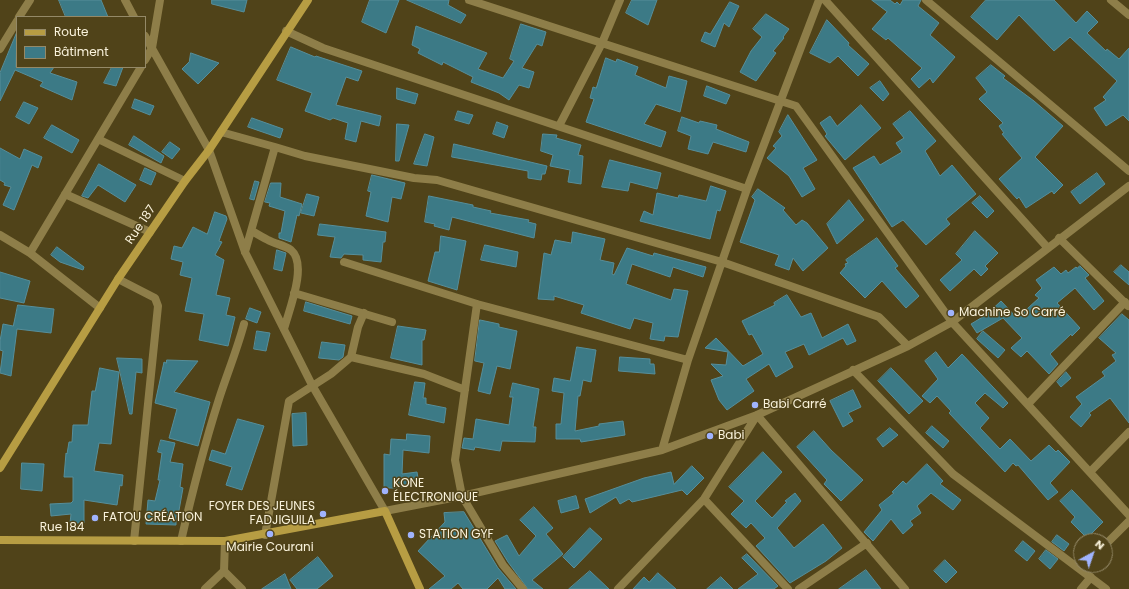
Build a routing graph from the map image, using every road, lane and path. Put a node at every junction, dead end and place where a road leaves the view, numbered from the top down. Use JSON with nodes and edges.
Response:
{"nodes":[{"id":1,"x":30,"y":0,"type":"edge"},
{"id":2,"x":124,"y":0,"type":"edge"},
{"id":3,"x":160,"y":0,"type":"edge"},
{"id":4,"x":308,"y":0,"type":"edge"},
{"id":5,"x":469,"y":0,"type":"edge"},
{"id":6,"x":620,"y":0,"type":"edge"},
{"id":7,"x":819,"y":0,"type":"edge"},
{"id":8,"x":825,"y":0,"type":"edge"},
{"id":9,"x":926,"y":0,"type":"edge"},
{"id":10,"x":1111,"y":0,"type":"edge"},
{"id":11,"x":1129,"y":15,"type":"edge"},
{"id":12,"x":20,"y":16,"type":"edge"},
{"id":13,"x":133,"y":16,"type":"edge"},
{"id":14,"x":16,"y":23,"type":"edge"},
{"id":15,"x":286,"y":31,"type":"junction"},
{"id":16,"x":146,"y":38,"type":"edge"},
{"id":17,"x":602,"y":43,"type":"junction"},
{"id":18,"x":152,"y":48,"type":"junction"},
{"id":19,"x":0,"y":49,"type":"edge"},
{"id":20,"x":146,"y":58,"type":"edge"},
{"id":21,"x":140,"y":68,"type":"edge"},
{"id":22,"x":782,"y":102,"type":"junction"},
{"id":23,"x":559,"y":126,"type":"junction"},
{"id":24,"x":221,"y":132,"type":"junction"},
{"id":25,"x":98,"y":139,"type":"junction"},
{"id":26,"x":275,"y":148,"type":"junction"},
{"id":27,"x":209,"y":150,"type":"junction"},
{"id":28,"x":1129,"y":171,"type":"edge"},
{"id":29,"x":185,"y":181,"type":"junction"},
{"id":30,"x":1129,"y":186,"type":"edge"},
{"id":31,"x":747,"y":189,"type":"junction"},
{"id":32,"x":65,"y":194,"type":"junction"},
{"id":33,"x":252,"y":230,"type":"junction"},
{"id":34,"x":150,"y":232,"type":"junction"},
{"id":35,"x":0,"y":236,"type":"edge"},
{"id":36,"x":1059,"y":238,"type":"junction"},
{"id":37,"x":1047,"y":247,"type":"junction"},
{"id":38,"x":245,"y":252,"type":"junction"},
{"id":39,"x":30,"y":253,"type":"junction"},
{"id":40,"x":344,"y":262,"type":"dead end"},
{"id":41,"x":722,"y":262,"type":"junction"},
{"id":42,"x":118,"y":279,"type":"junction"},
{"id":43,"x":294,"y":292,"type":"junction"},
{"id":44,"x":477,"y":304,"type":"junction"},
{"id":45,"x":1127,"y":304,"type":"edge"},
{"id":46,"x":100,"y":308,"type":"junction"},
{"id":47,"x":364,"y":313,"type":"junction"},
{"id":48,"x":392,"y":322,"type":"dead end"},
{"id":49,"x":952,"y":322,"type":"junction"},
{"id":50,"x":244,"y":324,"type":"dead end"},
{"id":51,"x":284,"y":329,"type":"junction"},
{"id":52,"x":908,"y":346,"type":"junction"},
{"id":53,"x":351,"y":357,"type":"junction"},
{"id":54,"x":688,"y":360,"type":"junction"},
{"id":55,"x":853,"y":370,"type":"junction"},
{"id":56,"x":312,"y":385,"type":"junction"},
{"id":57,"x":465,"y":390,"type":"junction"},
{"id":58,"x":1028,"y":404,"type":"junction"},
{"id":59,"x":757,"y":415,"type":"junction"},
{"id":60,"x":1129,"y":432,"type":"edge"},
{"id":61,"x":662,"y":450,"type":"junction"},
{"id":62,"x":0,"y":468,"type":"edge"},
{"id":63,"x":1090,"y":471,"type":"junction"},
{"id":64,"x":462,"y":496,"type":"junction"},
{"id":65,"x":704,"y":499,"type":"junction"},
{"id":66,"x":385,"y":511,"type":"junction"},
{"id":67,"x":1129,"y":515,"type":"edge"},
{"id":68,"x":1129,"y":521,"type":"edge"},
{"id":69,"x":265,"y":534,"type":"junction"},
{"id":70,"x":1113,"y":536,"type":"edge"},
{"id":71,"x":0,"y":540,"type":"edge"},
{"id":72,"x":134,"y":541,"type":"junction"},
{"id":73,"x":181,"y":541,"type":"junction"},
{"id":74,"x":225,"y":541,"type":"junction"},
{"id":75,"x":866,"y":544,"type":"junction"},
{"id":76,"x":1073,"y":561,"type":"edge"},
{"id":77,"x":224,"y":571,"type":"junction"},
{"id":78,"x":1087,"y":573,"type":"edge"},
{"id":79,"x":1091,"y":577,"type":"junction"},
{"id":80,"x":205,"y":589,"type":"edge"},
{"id":81,"x":242,"y":589,"type":"edge"},
{"id":82,"x":420,"y":589,"type":"edge"},
{"id":83,"x":522,"y":589,"type":"edge"},
{"id":84,"x":618,"y":589,"type":"edge"},
{"id":85,"x":788,"y":589,"type":"edge"},
{"id":86,"x":799,"y":589,"type":"edge"},
{"id":87,"x":905,"y":589,"type":"edge"},
{"id":88,"x":1081,"y":589,"type":"edge"},
{"id":89,"x":1106,"y":589,"type":"edge"}],
"edges":[{"from":1,"to":12,"type":"street"},
{"from":2,"to":13,"type":"street"},
{"from":3,"to":18,"type":"street"},
{"from":4,"to":15,"type":"street","name":"Rue 187"},
{"from":5,"to":17,"type":"street"},
{"from":6,"to":17,"type":"street"},
{"from":7,"to":22,"type":"street"},
{"from":8,"to":37,"type":"street"},
{"from":9,"to":28,"type":"street"},
{"from":10,"to":11,"type":"street"},
{"from":14,"to":19,"type":"street"},
{"from":15,"to":23,"type":"street"},
{"from":15,"to":24,"type":"street","name":"Rue 187"},
{"from":16,"to":18,"type":"street"},
{"from":17,"to":22,"type":"street"},
{"from":17,"to":23,"type":"street"},
{"from":18,"to":20,"type":"street"},
{"from":18,"to":27,"type":"street"},
{"from":21,"to":25,"type":"street"},
{"from":22,"to":31,"type":"street"},
{"from":22,"to":49,"type":"street"},
{"from":23,"to":31,"type":"street"},
{"from":24,"to":26,"type":"street"},
{"from":24,"to":27,"type":"street","name":"Rue 187"},
{"from":25,"to":29,"type":"street"},
{"from":25,"to":32,"type":"street"},
{"from":26,"to":33,"type":"street"},
{"from":26,"to":41,"type":"street"},
{"from":27,"to":29,"type":"street","name":"Rue 187"},
{"from":27,"to":38,"type":"street"},
{"from":29,"to":34,"type":"street","name":"Rue 187"},
{"from":30,"to":36,"type":"street"},
{"from":31,"to":41,"type":"street"},
{"from":32,"to":34,"type":"street"},
{"from":32,"to":39,"type":"street"},
{"from":33,"to":38,"type":"street"},
{"from":33,"to":43,"type":"street"},
{"from":34,"to":42,"type":"street","name":"Rue 187"},
{"from":35,"to":39,"type":"street"},
{"from":36,"to":37,"type":"street"},
{"from":36,"to":45,"type":"street"},
{"from":37,"to":49,"type":"street"},
{"from":38,"to":51,"type":"street"},
{"from":39,"to":46,"type":"street"},
{"from":40,"to":44,"type":"street"},
{"from":41,"to":52,"type":"street"},
{"from":41,"to":54,"type":"street"},
{"from":42,"to":46,"type":"street","name":"Rue 187"},
{"from":42,"to":72,"type":"street"},
{"from":43,"to":47,"type":"street"},
{"from":43,"to":51,"type":"street"},
{"from":44,"to":54,"type":"street"},
{"from":44,"to":57,"type":"street"},
{"from":45,"to":58,"type":"street"},
{"from":46,"to":62,"type":"street","name":"Rue 187"},
{"from":47,"to":48,"type":"street"},
{"from":47,"to":53,"type":"street"},
{"from":49,"to":52,"type":"street"},
{"from":49,"to":58,"type":"street"},
{"from":50,"to":73,"type":"street"},
{"from":51,"to":56,"type":"street"},
{"from":52,"to":55,"type":"street"},
{"from":53,"to":56,"type":"street"},
{"from":53,"to":57,"type":"street"},
{"from":54,"to":61,"type":"street"},
{"from":55,"to":59,"type":"street"},
{"from":55,"to":76,"type":"street"},
{"from":56,"to":66,"type":"street"},
{"from":56,"to":69,"type":"street"},
{"from":57,"to":64,"type":"street"},
{"from":58,"to":63,"type":"street"},
{"from":59,"to":61,"type":"street"},
{"from":59,"to":65,"type":"street"},
{"from":59,"to":75,"type":"street"},
{"from":60,"to":63,"type":"street"},
{"from":61,"to":64,"type":"street"},
{"from":63,"to":67,"type":"street"},
{"from":64,"to":66,"type":"street"},
{"from":64,"to":83,"type":"street"},
{"from":65,"to":84,"type":"street"},
{"from":65,"to":85,"type":"street"},
{"from":66,"to":69,"type":"street","name":"Rue 184"},
{"from":66,"to":82,"type":"street"},
{"from":68,"to":70,"type":"street"},
{"from":69,"to":74,"type":"street","name":"Rue 184"},
{"from":71,"to":72,"type":"street","name":"Rue 184"},
{"from":72,"to":73,"type":"street","name":"Rue 184"},
{"from":73,"to":74,"type":"street","name":"Rue 184"},
{"from":74,"to":77,"type":"street"},
{"from":75,"to":86,"type":"street"},
{"from":75,"to":87,"type":"street"},
{"from":77,"to":80,"type":"street"},
{"from":77,"to":81,"type":"street"},
{"from":78,"to":79,"type":"street"},
{"from":79,"to":88,"type":"street"},
{"from":79,"to":89,"type":"street"}]}
